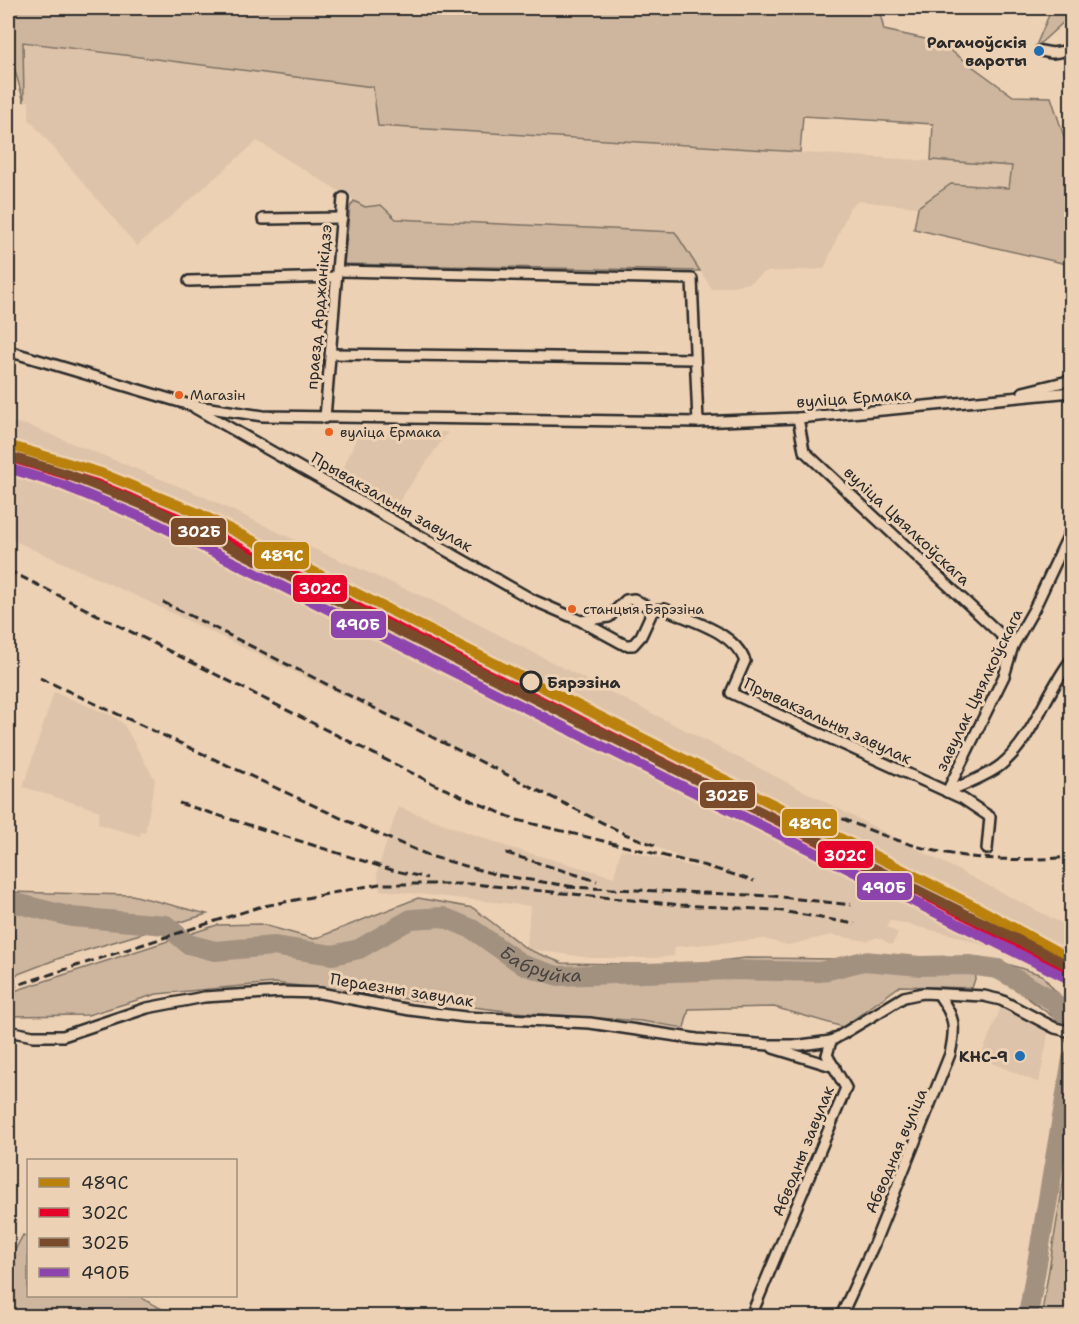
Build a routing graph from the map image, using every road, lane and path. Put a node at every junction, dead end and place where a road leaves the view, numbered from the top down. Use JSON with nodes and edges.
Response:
{"nodes":[{"id":1,"x":1071,"y":50,"type":"edge"},
{"id":2,"x":1041,"y":51,"type":"dead end"},
{"id":3,"x":8,"y":113,"type":"edge"},
{"id":4,"x":8,"y":128,"type":"edge"},
{"id":5,"x":344,"y":198,"type":"dead end"},
{"id":6,"x":342,"y":218,"type":"junction"},
{"id":7,"x":262,"y":219,"type":"dead end"},
{"id":8,"x":337,"y":274,"type":"junction"},
{"id":9,"x":189,"y":281,"type":"dead end"},
{"id":10,"x":8,"y":351,"type":"edge"},
{"id":11,"x":331,"y":354,"type":"junction"},
{"id":12,"x":694,"y":359,"type":"junction"},
{"id":13,"x":1071,"y":380,"type":"edge"},
{"id":14,"x":1071,"y":392,"type":"edge"},
{"id":15,"x":1013,"y":396,"type":"junction"},
{"id":16,"x":190,"y":405,"type":"junction"},
{"id":17,"x":325,"y":418,"type":"junction"},
{"id":18,"x":798,"y":418,"type":"junction"},
{"id":19,"x":698,"y":422,"type":"junction"},
{"id":20,"x":1071,"y":528,"type":"edge"},
{"id":21,"x":653,"y":610,"type":"junction"},
{"id":22,"x":581,"y":621,"type":"junction"},
{"id":23,"x":1013,"y":646,"type":"junction"},
{"id":24,"x":1071,"y":659,"type":"edge"},
{"id":25,"x":947,"y":792,"type":"junction"},
{"id":26,"x":987,"y":849,"type":"dead end"},
{"id":27,"x":939,"y":995,"type":"junction"},
{"id":28,"x":8,"y":1031,"type":"edge"},
{"id":29,"x":1071,"y":1032,"type":"edge"},
{"id":30,"x":831,"y":1041,"type":"junction"},
{"id":31,"x":769,"y":1045,"type":"junction"},
{"id":32,"x":835,"y":1067,"type":"junction"},
{"id":33,"x":751,"y":1317,"type":"edge"},
{"id":34,"x":841,"y":1317,"type":"edge"}],
"edges":[{"from":1,"to":2,"type":"street"},
{"from":3,"to":4,"type":"street"},
{"from":5,"to":6,"type":"street","name":"праезд Арджанікідзэ"},
{"from":6,"to":7,"type":"street"},
{"from":6,"to":8,"type":"street","name":"праезд Арджанікідзэ"},
{"from":8,"to":9,"type":"street"},
{"from":8,"to":11,"type":"street","name":"праезд Арджанікідзэ"},
{"from":8,"to":12,"type":"street"},
{"from":10,"to":16,"type":"street","name":"вуліца Ермака"},
{"from":11,"to":12,"type":"street"},
{"from":11,"to":17,"type":"street","name":"праезд Арджанікідзэ"},
{"from":12,"to":19,"type":"street"},
{"from":13,"to":15,"type":"street","name":"вуліца Ермака"},
{"from":14,"to":15,"type":"street","name":"вуліца Ермака"},
{"from":15,"to":18,"type":"street","name":"вуліца Ермака"},
{"from":16,"to":17,"type":"street","name":"вуліца Ермака"},
{"from":16,"to":22,"type":"street","name":"Прывакзальны завулак"},
{"from":17,"to":19,"type":"street","name":"вуліца Ермака"},
{"from":18,"to":19,"type":"street","name":"вуліца Ермака"},
{"from":18,"to":23,"type":"street","name":"вуліца Цыялкоўскага"},
{"from":20,"to":23,"type":"street","name":"завулак Цыялкоўскага"},
{"from":21,"to":22,"type":"street","name":"Прывакзальны завулак"},
{"from":21,"to":22,"type":"street","name":"Прывакзальны завулак"},
{"from":21,"to":25,"type":"street","name":"Прывакзальны завулак"},
{"from":23,"to":25,"type":"street","name":"завулак Цыялкоўскага"},
{"from":24,"to":25,"type":"street","name":"завулак Цыялкоўскага"},
{"from":25,"to":26,"type":"street"},
{"from":27,"to":29,"type":"street"},
{"from":27,"to":30,"type":"street"},
{"from":27,"to":34,"type":"street","name":"Абводная вуліца"},
{"from":28,"to":31,"type":"street","name":"Пераезны завулак"},
{"from":30,"to":31,"type":"street","name":"Пераезны завулак"},
{"from":30,"to":32,"type":"street","name":"Абводны завулак"},
{"from":31,"to":32,"type":"street"},
{"from":32,"to":33,"type":"street","name":"Абводны завулак"}]}
